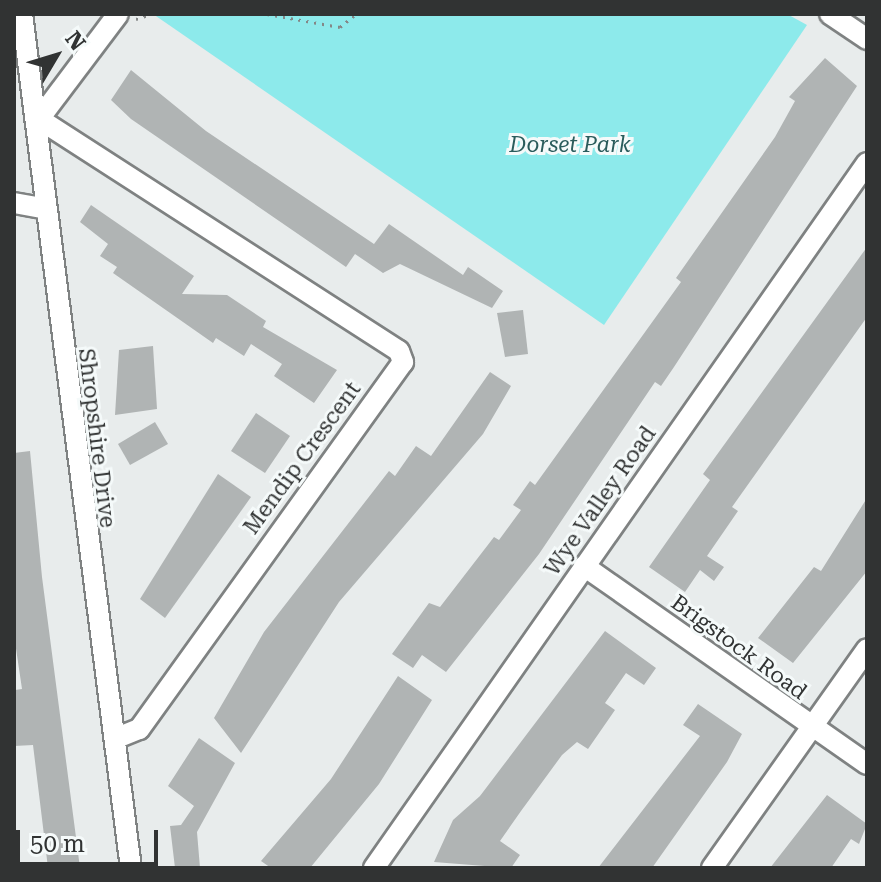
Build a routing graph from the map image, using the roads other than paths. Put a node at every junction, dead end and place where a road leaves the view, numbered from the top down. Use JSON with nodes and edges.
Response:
{"nodes":[{"id":1,"x":22,"y":14,"type":"edge"},
{"id":2,"x":118,"y":14,"type":"edge"},
{"id":3,"x":830,"y":14,"type":"edge"},
{"id":4,"x":867,"y":39,"type":"edge"},
{"id":5,"x":39,"y":119,"type":"junction"},
{"id":6,"x":867,"y":163,"type":"edge"},
{"id":7,"x":14,"y":203,"type":"edge"},
{"id":8,"x":43,"y":208,"type":"junction"},
{"id":9,"x":584,"y":566,"type":"junction"},
{"id":10,"x":867,"y":649,"type":"edge"},
{"id":11,"x":810,"y":728,"type":"junction"},
{"id":12,"x":117,"y":738,"type":"junction"},
{"id":13,"x":867,"y":764,"type":"edge"},
{"id":14,"x":131,"y":868,"type":"edge"},
{"id":15,"x":374,"y":868,"type":"edge"},
{"id":16,"x":712,"y":868,"type":"edge"}],
"edges":[{"from":1,"to":5,"type":"street","name":"Shropshire Drive"},
{"from":2,"to":5,"type":"street"},
{"from":3,"to":4,"type":"street"},
{"from":5,"to":8,"type":"street","name":"Shropshire Drive"},
{"from":5,"to":12,"type":"street","name":"Mendip Crescent"},
{"from":6,"to":9,"type":"street","name":"Wye Valley Road"},
{"from":7,"to":8,"type":"street"},
{"from":8,"to":12,"type":"street","name":"Shropshire Drive"},
{"from":9,"to":11,"type":"street","name":"Brigstock Road"},
{"from":9,"to":15,"type":"street","name":"Wye Valley Road"},
{"from":10,"to":11,"type":"street"},
{"from":11,"to":13,"type":"street","name":"Brigstock Road"},
{"from":11,"to":16,"type":"street"},
{"from":12,"to":14,"type":"street","name":"Shropshire Drive"}]}
